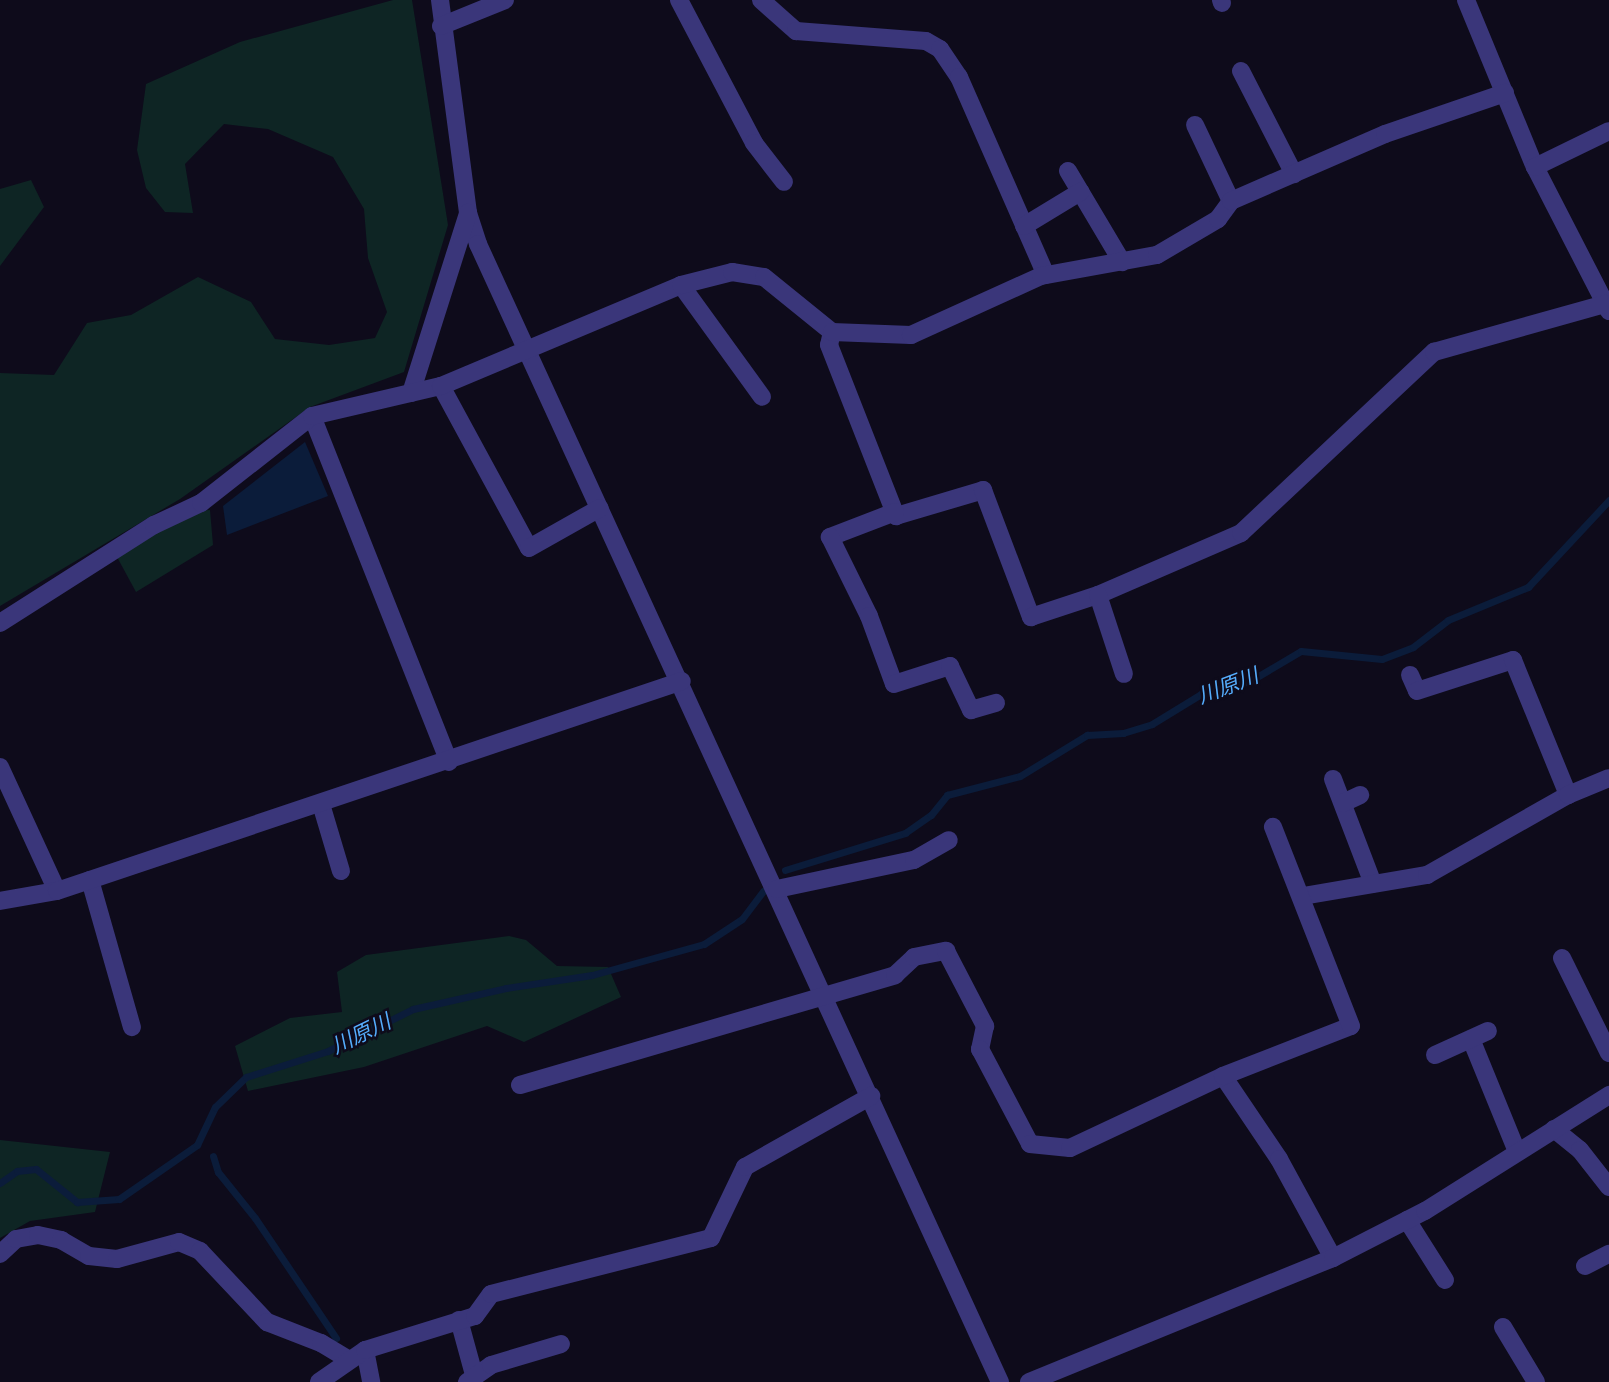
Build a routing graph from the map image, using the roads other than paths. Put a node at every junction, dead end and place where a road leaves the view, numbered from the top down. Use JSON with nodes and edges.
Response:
{"nodes":[{"id":1,"x":440,"y":0,"type":"edge"},
{"id":2,"x":505,"y":0,"type":"edge"},
{"id":3,"x":679,"y":0,"type":"edge"},
{"id":4,"x":761,"y":0,"type":"edge"},
{"id":5,"x":1466,"y":0,"type":"edge"},
{"id":6,"x":441,"y":26,"type":"junction"},
{"id":7,"x":1241,"y":71,"type":"dead end"},
{"id":8,"x":1504,"y":93,"type":"junction"},
{"id":9,"x":1195,"y":125,"type":"dead end"},
{"id":10,"x":1609,"y":131,"type":"edge"},
{"id":11,"x":1535,"y":167,"type":"junction"},
{"id":12,"x":1068,"y":171,"type":"dead end"},
{"id":13,"x":1294,"y":174,"type":"junction"},
{"id":14,"x":784,"y":181,"type":"dead end"},
{"id":15,"x":1080,"y":192,"type":"junction"},
{"id":16,"x":1231,"y":201,"type":"junction"},
{"id":17,"x":468,"y":214,"type":"junction"},
{"id":18,"x":1024,"y":226,"type":"junction"},
{"id":19,"x":1122,"y":262,"type":"junction"},
{"id":20,"x":1046,"y":275,"type":"junction"},
{"id":21,"x":681,"y":285,"type":"junction"},
{"id":22,"x":1607,"y":307,"type":"edge"},
{"id":23,"x":832,"y":332,"type":"junction"},
{"id":24,"x":529,"y":351,"type":"junction"},
{"id":25,"x":441,"y":386,"type":"junction"},
{"id":26,"x":411,"y":393,"type":"junction"},
{"id":27,"x":762,"y":397,"type":"dead end"},
{"id":28,"x":312,"y":416,"type":"junction"},
{"id":29,"x":600,"y":508,"type":"junction"},
{"id":30,"x":895,"y":512,"type":"junction"},
{"id":31,"x":1098,"y":595,"type":"junction"},
{"id":32,"x":0,"y":623,"type":"edge"},
{"id":33,"x":1124,"y":674,"type":"dead end"},
{"id":34,"x":1410,"y":675,"type":"dead end"},
{"id":35,"x":682,"y":681,"type":"junction"},
{"id":36,"x":996,"y":703,"type":"dead end"},
{"id":37,"x":449,"y":762,"type":"junction"},
{"id":38,"x":0,"y":766,"type":"edge"},
{"id":39,"x":1609,"y":778,"type":"edge"},
{"id":40,"x":1334,"y":779,"type":"dead end"},
{"id":41,"x":1360,"y":795,"type":"dead end"},
{"id":42,"x":1568,"y":795,"type":"junction"},
{"id":43,"x":1343,"y":803,"type":"junction"},
{"id":44,"x":321,"y":804,"type":"junction"},
{"id":45,"x":1273,"y":828,"type":"dead end"},
{"id":46,"x":949,"y":840,"type":"dead end"},
{"id":47,"x":341,"y":872,"type":"dead end"},
{"id":48,"x":90,"y":880,"type":"junction"},
{"id":49,"x":1373,"y":884,"type":"junction"},
{"id":50,"x":777,"y":889,"type":"junction"},
{"id":51,"x":57,"y":891,"type":"junction"},
{"id":52,"x":1303,"y":896,"type":"junction"},
{"id":53,"x":0,"y":901,"type":"edge"},
{"id":54,"x":1562,"y":958,"type":"dead end"},
{"id":55,"x":825,"y":996,"type":"junction"},
{"id":56,"x":132,"y":1027,"type":"dead end"},
{"id":57,"x":1488,"y":1031,"type":"dead end"},
{"id":58,"x":1471,"y":1039,"type":"junction"},
{"id":59,"x":1609,"y":1053,"type":"edge"},
{"id":60,"x":1436,"y":1055,"type":"dead end"},
{"id":61,"x":1223,"y":1076,"type":"junction"},
{"id":62,"x":520,"y":1085,"type":"dead end"},
{"id":63,"x":1609,"y":1095,"type":"edge"},
{"id":64,"x":871,"y":1096,"type":"junction"},
{"id":65,"x":1554,"y":1129,"type":"junction"},
{"id":66,"x":1517,"y":1152,"type":"junction"},
{"id":67,"x":1609,"y":1187,"type":"edge"},
{"id":68,"x":1407,"y":1220,"type":"junction"},
{"id":69,"x":0,"y":1254,"type":"edge"},
{"id":70,"x":1609,"y":1254,"type":"edge"},
{"id":71,"x":1333,"y":1258,"type":"junction"},
{"id":72,"x":1585,"y":1266,"type":"dead end"},
{"id":73,"x":1445,"y":1280,"type":"dead end"},
{"id":74,"x":458,"y":1320,"type":"junction"},
{"id":75,"x":1503,"y":1327,"type":"dead end"},
{"id":76,"x":561,"y":1344,"type":"dead end"},
{"id":77,"x":365,"y":1350,"type":"junction"},
{"id":78,"x":349,"y":1360,"type":"junction"},
{"id":79,"x":470,"y":1379,"type":"edge"},
{"id":80,"x":319,"y":1382,"type":"edge"},
{"id":81,"x":371,"y":1382,"type":"edge"},
{"id":82,"x":1000,"y":1382,"type":"edge"},
{"id":83,"x":1029,"y":1382,"type":"edge"},
{"id":84,"x":1536,"y":1382,"type":"edge"}],
"edges":[{"from":1,"to":6,"type":"street"},
{"from":2,"to":6,"type":"street"},
{"from":3,"to":14,"type":"street"},
{"from":4,"to":18,"type":"street"},
{"from":5,"to":8,"type":"street"},
{"from":6,"to":17,"type":"street"},
{"from":7,"to":13,"type":"street"},
{"from":8,"to":11,"type":"street"},
{"from":8,"to":13,"type":"street"},
{"from":9,"to":16,"type":"street"},
{"from":10,"to":11,"type":"street"},
{"from":11,"to":22,"type":"street"},
{"from":12,"to":15,"type":"street"},
{"from":13,"to":16,"type":"street"},
{"from":15,"to":18,"type":"street"},
{"from":15,"to":19,"type":"street"},
{"from":16,"to":19,"type":"street"},
{"from":17,"to":24,"type":"street"},
{"from":17,"to":26,"type":"street"},
{"from":18,"to":20,"type":"street"},
{"from":19,"to":20,"type":"street"},
{"from":20,"to":23,"type":"street"},
{"from":21,"to":23,"type":"street"},
{"from":21,"to":24,"type":"street"},
{"from":21,"to":27,"type":"street"},
{"from":22,"to":31,"type":"street"},
{"from":23,"to":30,"type":"street"},
{"from":24,"to":25,"type":"street"},
{"from":24,"to":29,"type":"street"},
{"from":25,"to":26,"type":"street"},
{"from":25,"to":29,"type":"street"},
{"from":26,"to":28,"type":"street"},
{"from":28,"to":32,"type":"street"},
{"from":28,"to":37,"type":"street"},
{"from":29,"to":35,"type":"street"},
{"from":30,"to":31,"type":"street"},
{"from":30,"to":36,"type":"street"},
{"from":31,"to":33,"type":"street"},
{"from":34,"to":42,"type":"street"},
{"from":35,"to":37,"type":"street"},
{"from":35,"to":50,"type":"street"},
{"from":37,"to":44,"type":"street"},
{"from":38,"to":51,"type":"street"},
{"from":39,"to":42,"type":"street"},
{"from":40,"to":43,"type":"street"},
{"from":41,"to":43,"type":"street"},
{"from":42,"to":49,"type":"street"},
{"from":43,"to":49,"type":"street"},
{"from":44,"to":47,"type":"street"},
{"from":44,"to":48,"type":"street"},
{"from":45,"to":52,"type":"street"},
{"from":46,"to":50,"type":"street"},
{"from":48,"to":51,"type":"street"},
{"from":48,"to":56,"type":"street"},
{"from":49,"to":52,"type":"street"},
{"from":50,"to":55,"type":"street"},
{"from":51,"to":53,"type":"street"},
{"from":52,"to":61,"type":"street"},
{"from":54,"to":59,"type":"street"},
{"from":55,"to":61,"type":"street"},
{"from":55,"to":62,"type":"street"},
{"from":55,"to":64,"type":"street"},
{"from":57,"to":58,"type":"street"},
{"from":58,"to":60,"type":"street"},
{"from":58,"to":66,"type":"street"},
{"from":61,"to":71,"type":"street"},
{"from":63,"to":65,"type":"street"},
{"from":64,"to":74,"type":"street"},
{"from":64,"to":82,"type":"street"},
{"from":65,"to":66,"type":"street"},
{"from":65,"to":67,"type":"street"},
{"from":66,"to":68,"type":"street"},
{"from":68,"to":71,"type":"street"},
{"from":68,"to":73,"type":"street"},
{"from":69,"to":78,"type":"street"},
{"from":70,"to":72,"type":"street"},
{"from":71,"to":83,"type":"street"},
{"from":74,"to":77,"type":"street"},
{"from":74,"to":79,"type":"street"},
{"from":75,"to":84,"type":"street"},
{"from":76,"to":79,"type":"street"},
{"from":77,"to":78,"type":"street"},
{"from":77,"to":81,"type":"street"},
{"from":78,"to":80,"type":"street"}]}
